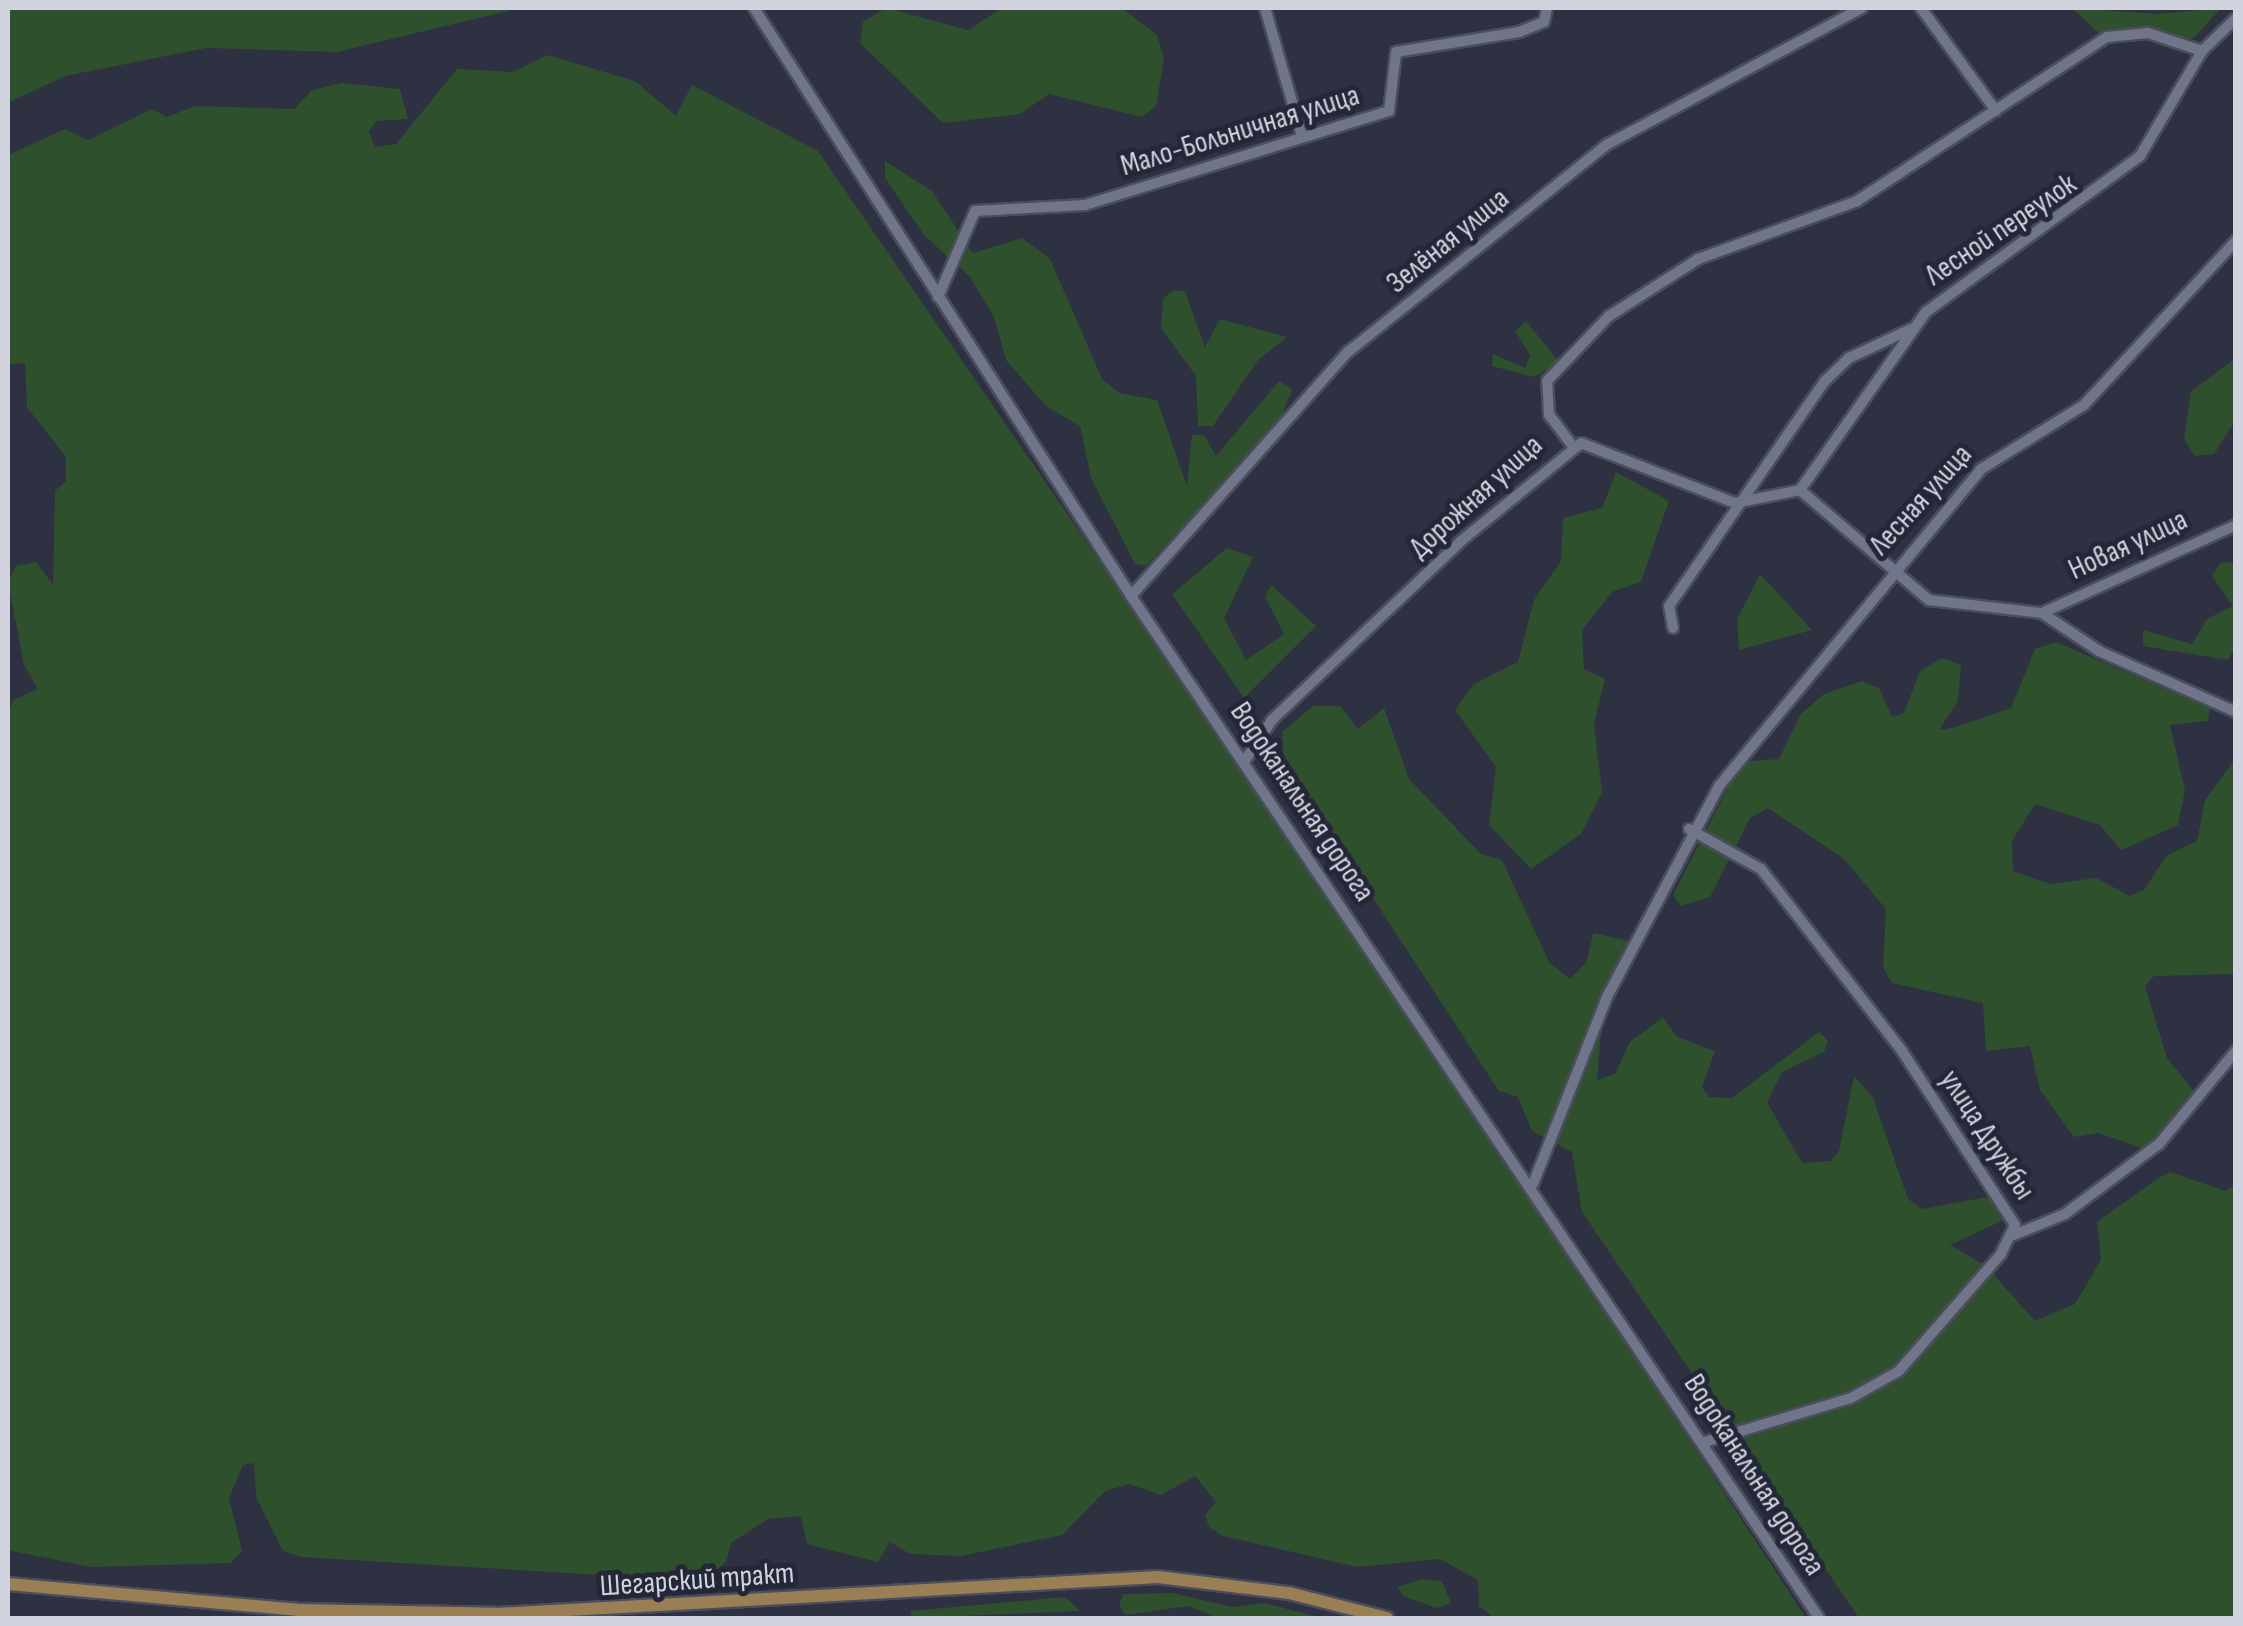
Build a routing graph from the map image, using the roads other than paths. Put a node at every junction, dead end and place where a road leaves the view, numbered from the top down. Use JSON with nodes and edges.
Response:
{"nodes":[{"id":1,"x":754,"y":8,"type":"edge"},
{"id":2,"x":1266,"y":8,"type":"edge"},
{"id":3,"x":1547,"y":8,"type":"edge"},
{"id":4,"x":1862,"y":8,"type":"edge"},
{"id":5,"x":1921,"y":8,"type":"edge"},
{"id":6,"x":2236,"y":18,"type":"edge"},
{"id":7,"x":2202,"y":51,"type":"junction"},
{"id":8,"x":1996,"y":111,"type":"junction"},
{"id":9,"x":1302,"y":136,"type":"junction"},
{"id":10,"x":2236,"y":240,"type":"edge"},
{"id":11,"x":938,"y":297,"type":"junction"},
{"id":12,"x":1911,"y":328,"type":"junction"},
{"id":13,"x":1572,"y":445,"type":"junction"},
{"id":14,"x":1800,"y":490,"type":"junction"},
{"id":15,"x":1735,"y":503,"type":"junction"},
{"id":16,"x":2236,"y":525,"type":"edge"},
{"id":17,"x":1891,"y":571,"type":"junction"},
{"id":18,"x":1131,"y":596,"type":"junction"},
{"id":19,"x":2042,"y":613,"type":"junction"},
{"id":20,"x":1673,"y":628,"type":"dead end"},
{"id":21,"x":2233,"y":707,"type":"edge"},
{"id":22,"x":1244,"y":762,"type":"junction"},
{"id":23,"x":1689,"y":829,"type":"junction"},
{"id":24,"x":2236,"y":1051,"type":"edge"},
{"id":25,"x":1533,"y":1184,"type":"junction"},
{"id":26,"x":2014,"y":1235,"type":"junction"},
{"id":27,"x":1704,"y":1442,"type":"junction"},
{"id":28,"x":8,"y":1584,"type":"edge"},
{"id":29,"x":1387,"y":1618,"type":"edge"},
{"id":30,"x":1818,"y":1618,"type":"edge"}],
"edges":[{"from":1,"to":11,"type":"street","name":"Водоканальная дорога"},
{"from":2,"to":9,"type":"street"},
{"from":3,"to":9,"type":"street","name":"Мало-Больничная улица"},
{"from":4,"to":18,"type":"street","name":"Зелёная улица"},
{"from":5,"to":8,"type":"street"},
{"from":6,"to":7,"type":"street","name":"Лесной переулок"},
{"from":7,"to":8,"type":"street"},
{"from":7,"to":12,"type":"street","name":"Лесной переулок"},
{"from":8,"to":13,"type":"street"},
{"from":9,"to":11,"type":"street","name":"Мало-Больничная улица"},
{"from":10,"to":17,"type":"street","name":"Лесная улица"},
{"from":11,"to":18,"type":"street","name":"Водоканальная дорога"},
{"from":12,"to":14,"type":"street","name":"Лесной переулок"},
{"from":12,"to":15,"type":"street"},
{"from":13,"to":15,"type":"street","name":"Дорожная улица"},
{"from":13,"to":22,"type":"street","name":"Дорожная улица"},
{"from":14,"to":15,"type":"street"},
{"from":14,"to":17,"type":"street"},
{"from":15,"to":20,"type":"street"},
{"from":16,"to":19,"type":"street","name":"Новая улица"},
{"from":17,"to":19,"type":"street"},
{"from":17,"to":23,"type":"street","name":"Лесная улица"},
{"from":18,"to":22,"type":"street","name":"Водоканальная дорога"},
{"from":19,"to":21,"type":"street"},
{"from":22,"to":25,"type":"street","name":"Водоканальная дорога"},
{"from":23,"to":25,"type":"street","name":"Лесная улица"},
{"from":23,"to":26,"type":"street","name":"улица Дружбы"},
{"from":24,"to":26,"type":"street"},
{"from":25,"to":27,"type":"street","name":"Водоканальная дорога"},
{"from":26,"to":27,"type":"street","name":"улица Дружбы"},
{"from":27,"to":30,"type":"street","name":"Водоканальная дорога"},
{"from":28,"to":29,"type":"main road","name":"Шегарский тракт"}]}
